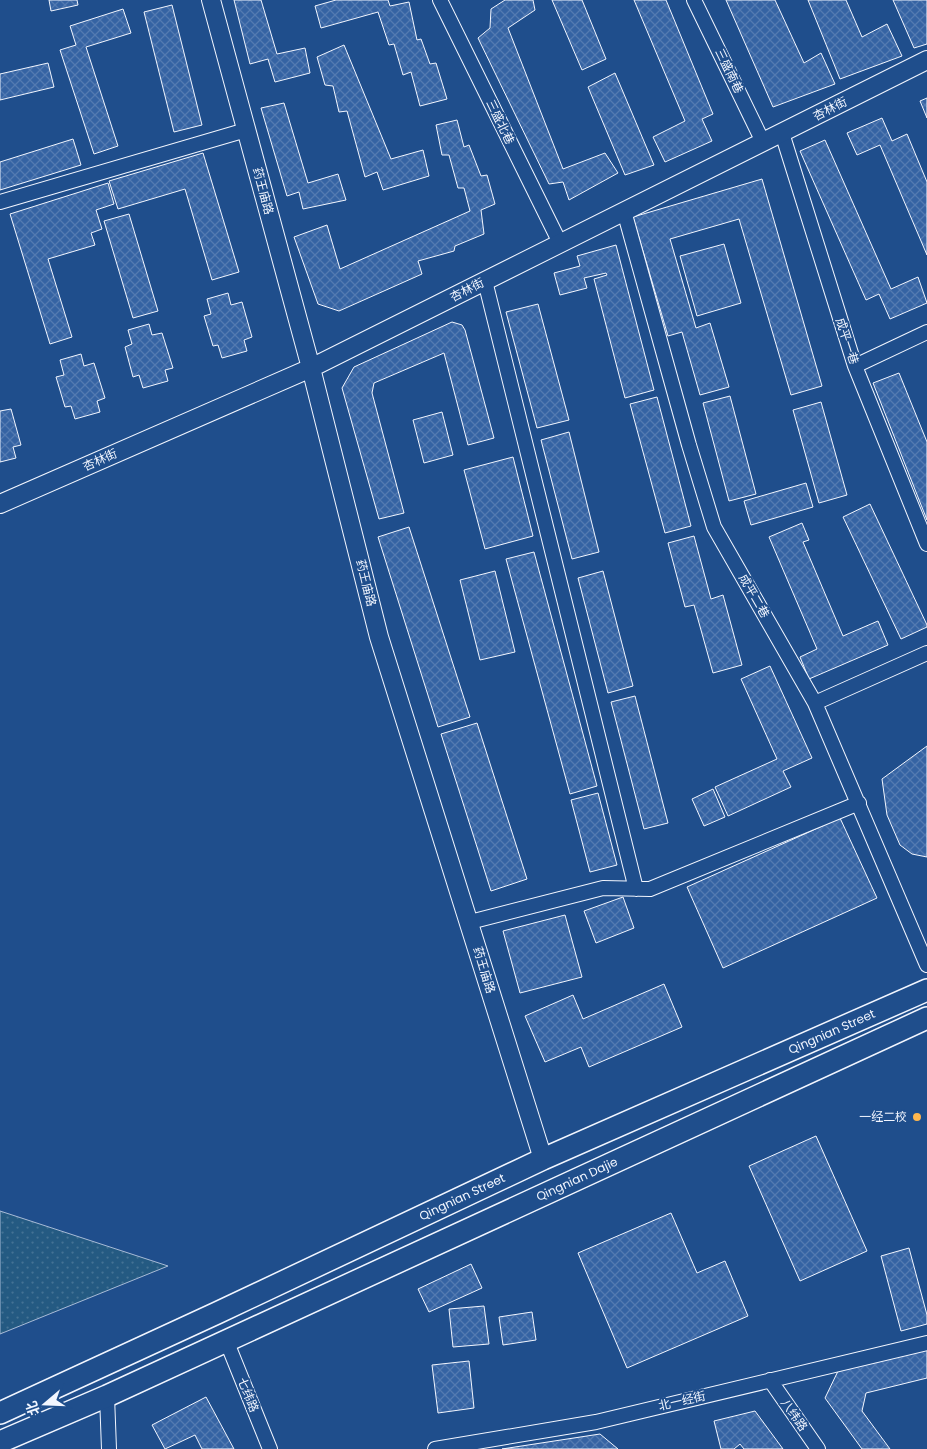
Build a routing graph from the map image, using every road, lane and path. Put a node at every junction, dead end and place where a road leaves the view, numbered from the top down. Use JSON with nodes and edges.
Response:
{"nodes":[{"id":1,"x":211,"y":0,"type":"edge"},
{"id":2,"x":440,"y":0,"type":"edge"},
{"id":3,"x":694,"y":0,"type":"edge"},
{"id":4,"x":927,"y":60,"type":"edge"},
{"id":5,"x":246,"y":130,"type":"junction"},
{"id":6,"x":782,"y":133,"type":"junction"},
{"id":7,"x":763,"y":142,"type":"junction"},
{"id":8,"x":0,"y":202,"type":"edge"},
{"id":9,"x":624,"y":211,"type":"junction"},
{"id":10,"x":560,"y":243,"type":"junction"},
{"id":11,"x":485,"y":281,"type":"junction"},
{"id":12,"x":927,"y":332,"type":"edge"},
{"id":13,"x":855,"y":366,"type":"junction"},
{"id":14,"x":311,"y":368,"type":"junction"},
{"id":15,"x":0,"y":504,"type":"edge"},
{"id":16,"x":927,"y":544,"type":"edge"},
{"id":17,"x":927,"y":652,"type":"edge"},
{"id":18,"x":814,"y":702,"type":"junction"},
{"id":19,"x":859,"y":803,"type":"junction"},
{"id":20,"x":636,"y":889,"type":"junction"},
{"id":21,"x":470,"y":922,"type":"junction"},
{"id":22,"x":927,"y":965,"type":"edge"},
{"id":23,"x":927,"y":990,"type":"edge"},
{"id":24,"x":927,"y":1018,"type":"edge"},
{"id":25,"x":543,"y":1158,"type":"junction"},
{"id":26,"x":226,"y":1340,"type":"junction"},
{"id":27,"x":927,"y":1343,"type":"edge"},
{"id":28,"x":770,"y":1380,"type":"junction"},
{"id":29,"x":107,"y":1396,"type":"junction"},
{"id":30,"x":0,"y":1413,"type":"edge"},
{"id":31,"x":0,"y":1442,"type":"edge"},
{"id":32,"x":109,"y":1449,"type":"edge"},
{"id":33,"x":270,"y":1449,"type":"edge"},
{"id":34,"x":435,"y":1449,"type":"edge"},
{"id":35,"x":818,"y":1449,"type":"edge"}],
"edges":[{"from":1,"to":5,"type":"street","name":"药王庙路"},
{"from":2,"to":10,"type":"street","name":"三盛北巷"},
{"from":3,"to":7,"type":"street","name":"三盛南巷"},
{"from":4,"to":6,"type":"street","name":"杏林街"},
{"from":5,"to":8,"type":"street"},
{"from":5,"to":14,"type":"street","name":"药王庙路"},
{"from":6,"to":7,"type":"street","name":"杏林街"},
{"from":6,"to":13,"type":"street","name":"成平一巷"},
{"from":7,"to":9,"type":"street","name":"杏林街"},
{"from":9,"to":10,"type":"street","name":"杏林街"},
{"from":9,"to":18,"type":"street","name":"成平二巷"},
{"from":10,"to":11,"type":"street","name":"杏林街"},
{"from":11,"to":14,"type":"street","name":"杏林街"},
{"from":11,"to":20,"type":"street"},
{"from":12,"to":13,"type":"street"},
{"from":13,"to":16,"type":"street","name":"成平一巷"},
{"from":14,"to":15,"type":"street","name":"杏林街"},
{"from":14,"to":21,"type":"street","name":"药王庙路"},
{"from":17,"to":18,"type":"street"},
{"from":18,"to":19,"type":"street","name":"成平二巷"},
{"from":19,"to":20,"type":"street"},
{"from":19,"to":22,"type":"street","name":"成平二巷"},
{"from":20,"to":21,"type":"street"},
{"from":21,"to":25,"type":"street","name":"药王庙路"},
{"from":23,"to":25,"type":"main road","name":"Qingnian Street"},
{"from":24,"to":26,"type":"main road","name":"Qingnian Dajie"},
{"from":25,"to":30,"type":"main road","name":"Qingnian Street"},
{"from":26,"to":29,"type":"main road"},
{"from":26,"to":33,"type":"street","name":"七纬路"},
{"from":27,"to":28,"type":"street","name":"北一经街"},
{"from":28,"to":34,"type":"street","name":"北一经街"},
{"from":28,"to":35,"type":"street","name":"八纬路"},
{"from":29,"to":31,"type":"main road"},
{"from":29,"to":32,"type":"street"}]}
